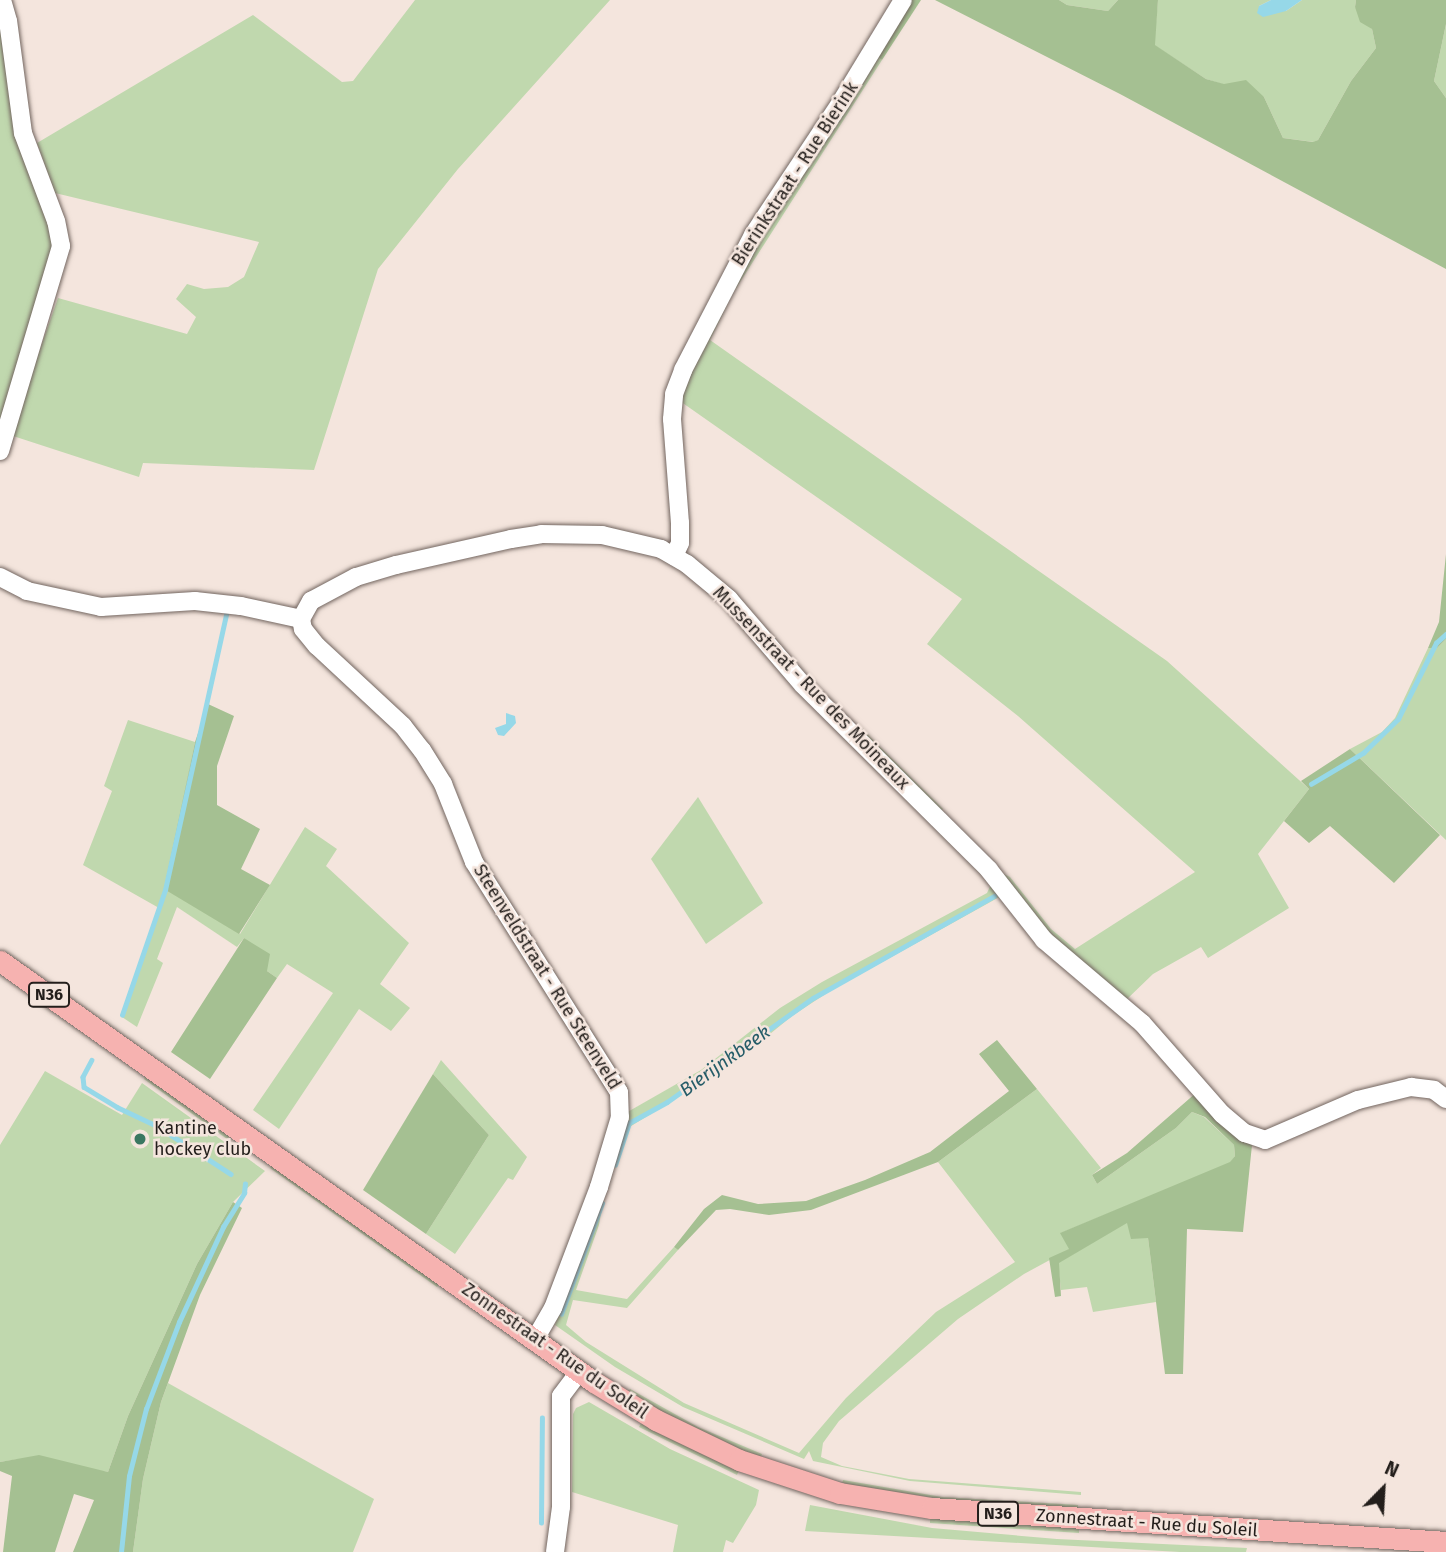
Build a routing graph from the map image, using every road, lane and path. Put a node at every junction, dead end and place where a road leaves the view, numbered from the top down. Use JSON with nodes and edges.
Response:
{"nodes":[{"id":1,"x":2,"y":0,"type":"edge"},
{"id":2,"x":903,"y":0,"type":"edge"},
{"id":3,"x":0,"y":451,"type":"edge"},
{"id":4,"x":674,"y":556,"type":"junction"},
{"id":5,"x":0,"y":577,"type":"edge"},
{"id":6,"x":301,"y":619,"type":"junction"},
{"id":7,"x":0,"y":961,"type":"edge"},
{"id":8,"x":1445,"y":1092,"type":"edge"},
{"id":9,"x":535,"y":1339,"type":"junction"},
{"id":10,"x":580,"y":1371,"type":"junction"},
{"id":11,"x":1446,"y":1542,"type":"edge"},
{"id":12,"x":555,"y":1552,"type":"edge"}],
"edges":[{"from":1,"to":3,"type":"street"},
{"from":2,"to":4,"type":"street","name":"Bierinkstraat - Rue Bierink"},
{"from":4,"to":6,"type":"street","name":"Mussenstraat - Rue des Moineaux"},
{"from":4,"to":8,"type":"street","name":"Mussenstraat - Rue des Moineaux"},
{"from":5,"to":6,"type":"street"},
{"from":6,"to":9,"type":"street","name":"Steenveldstraat - Rue Steenveld"},
{"from":7,"to":9,"type":"main road","name":"Zonnestraat - Rue du Soleil","number":"N36"},
{"from":9,"to":10,"type":"main road","name":"Zonnestraat - Rue du Soleil","number":"N36"},
{"from":10,"to":11,"type":"main road","name":"Zonnestraat - Rue du Soleil","number":"N36"},
{"from":10,"to":12,"type":"street"}]}
